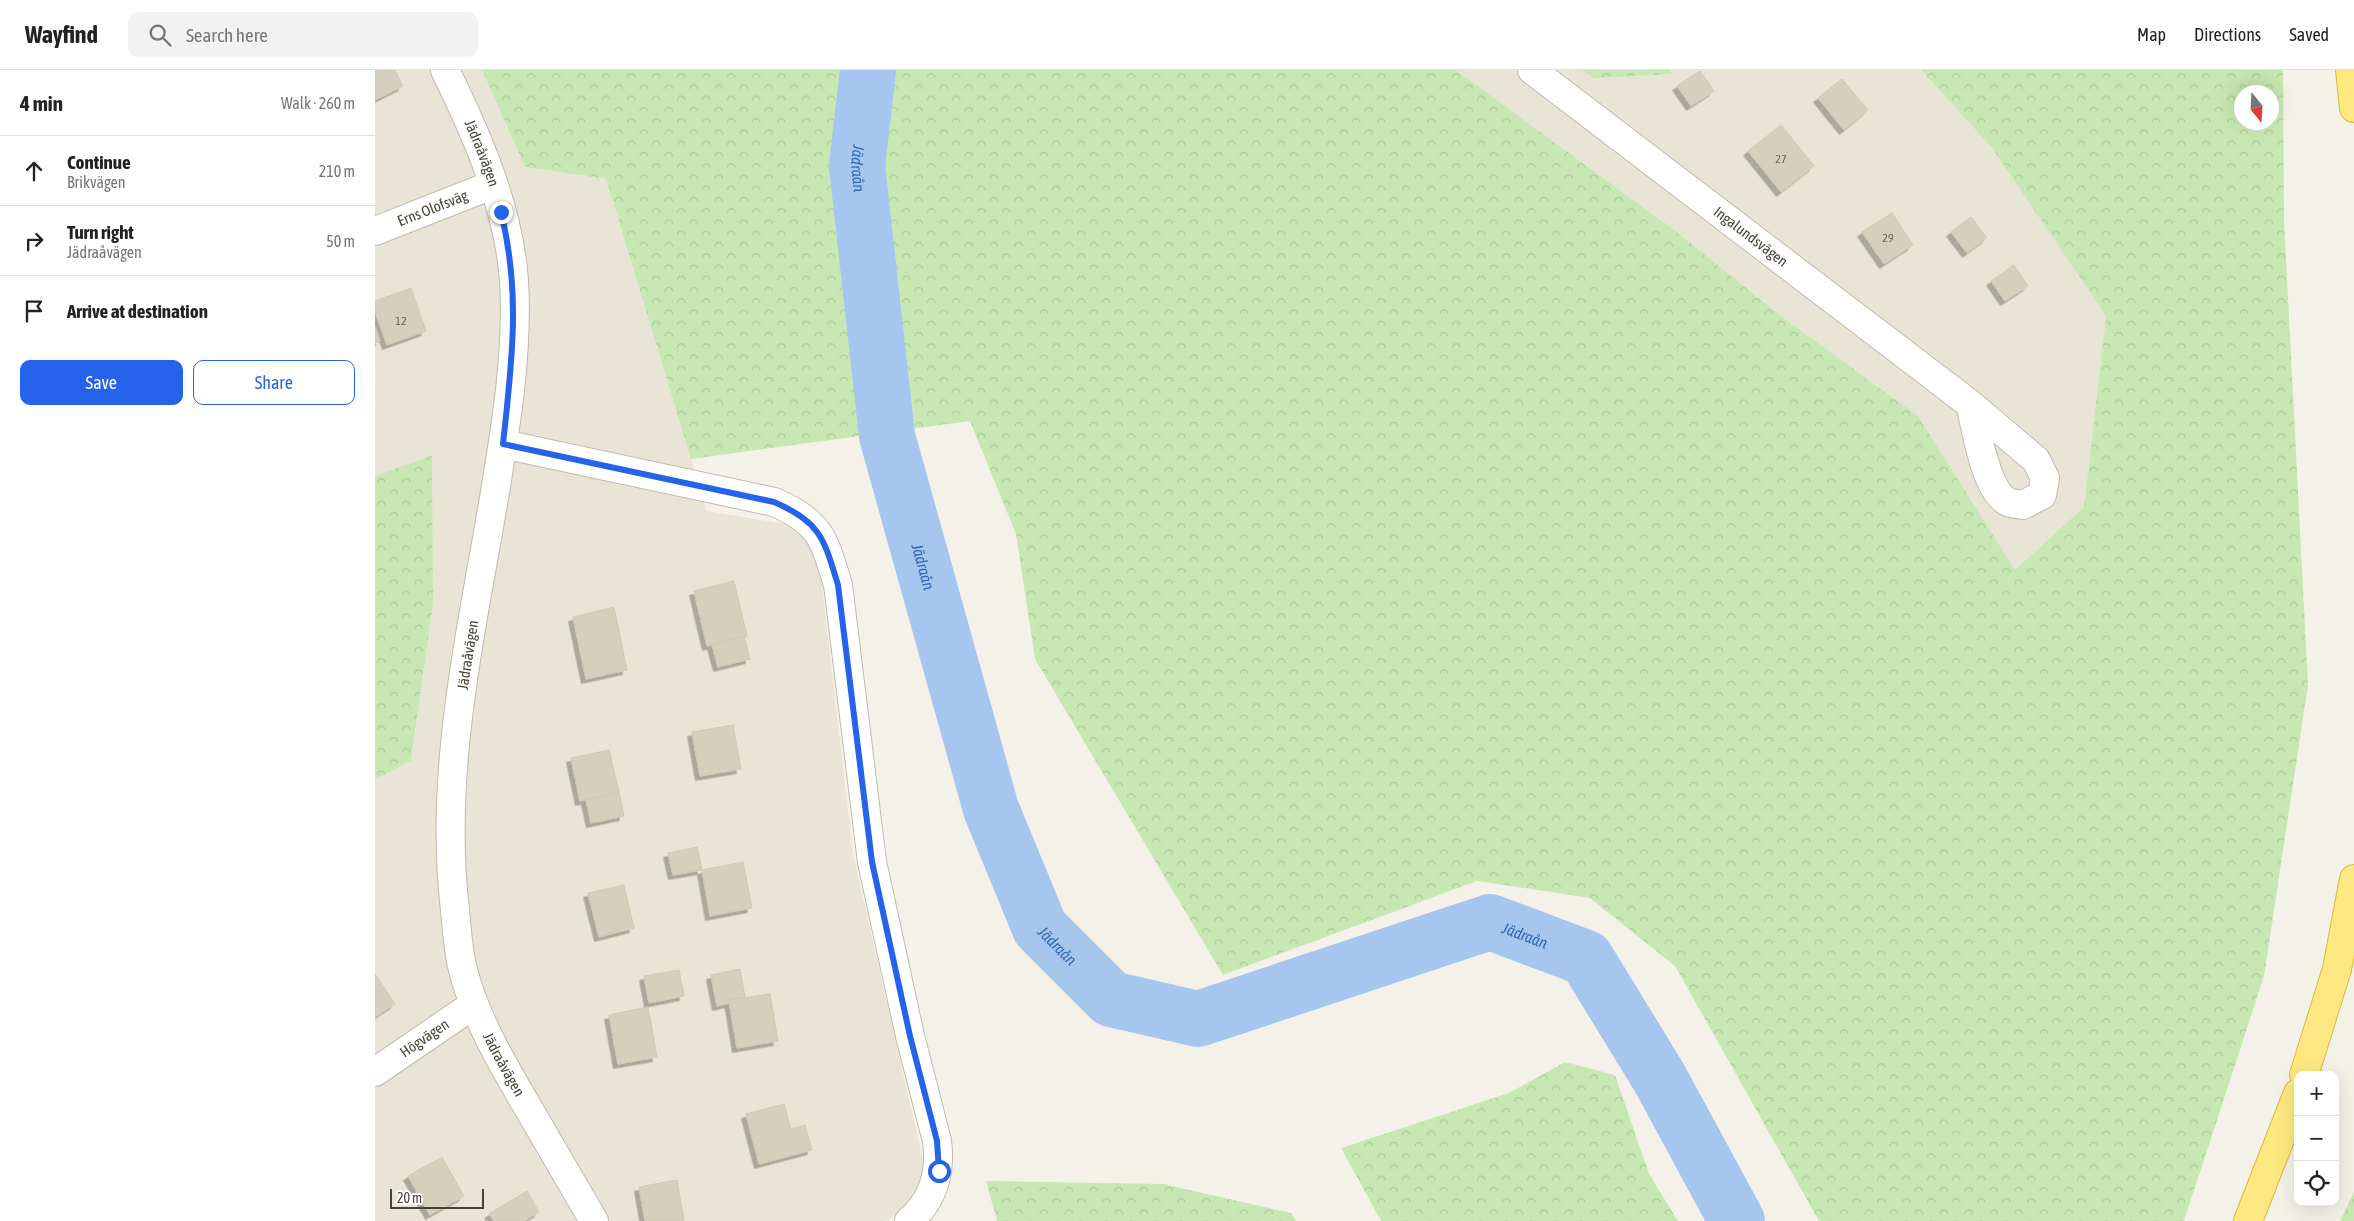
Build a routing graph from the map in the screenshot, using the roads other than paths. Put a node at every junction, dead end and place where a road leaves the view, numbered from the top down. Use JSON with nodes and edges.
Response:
{"nodes":[{"id":1,"x":445,"y":70,"type":"edge"},
{"id":2,"x":1532,"y":70,"type":"edge"},
{"id":3,"x":2350,"y":70,"type":"edge"},
{"id":4,"x":2354,"y":108,"type":"edge"},
{"id":5,"x":492,"y":185,"type":"junction"},
{"id":6,"x":375,"y":231,"type":"edge"},
{"id":7,"x":1970,"y":404,"type":"dead end"},
{"id":8,"x":503,"y":444,"type":"junction"},
{"id":9,"x":2354,"y":879,"type":"edge"},
{"id":10,"x":473,"y":1005,"type":"junction"},
{"id":11,"x":2305,"y":1071,"type":"edge"},
{"id":12,"x":375,"y":1072,"type":"edge"},
{"id":13,"x":2294,"y":1103,"type":"edge"},
{"id":14,"x":594,"y":1221,"type":"edge"},
{"id":15,"x":909,"y":1221,"type":"edge"},
{"id":16,"x":2248,"y":1221,"type":"edge"}],
"edges":[{"from":1,"to":5,"type":"street","name":"Jädraåvägen"},
{"from":2,"to":7,"type":"street","name":"Ingalundsvägen"},
{"from":3,"to":4,"type":"highway"},
{"from":5,"to":6,"type":"street","name":"Erns Olofsväg"},
{"from":5,"to":8,"type":"street","name":"Jädraåvägen"},
{"from":8,"to":10,"type":"street","name":"Jädraåvägen"},
{"from":8,"to":15,"type":"street"},
{"from":9,"to":11,"type":"highway"},
{"from":10,"to":12,"type":"street","name":"Högvägen"},
{"from":10,"to":14,"type":"street","name":"Jädraåvägen"},
{"from":13,"to":16,"type":"highway"}]}
